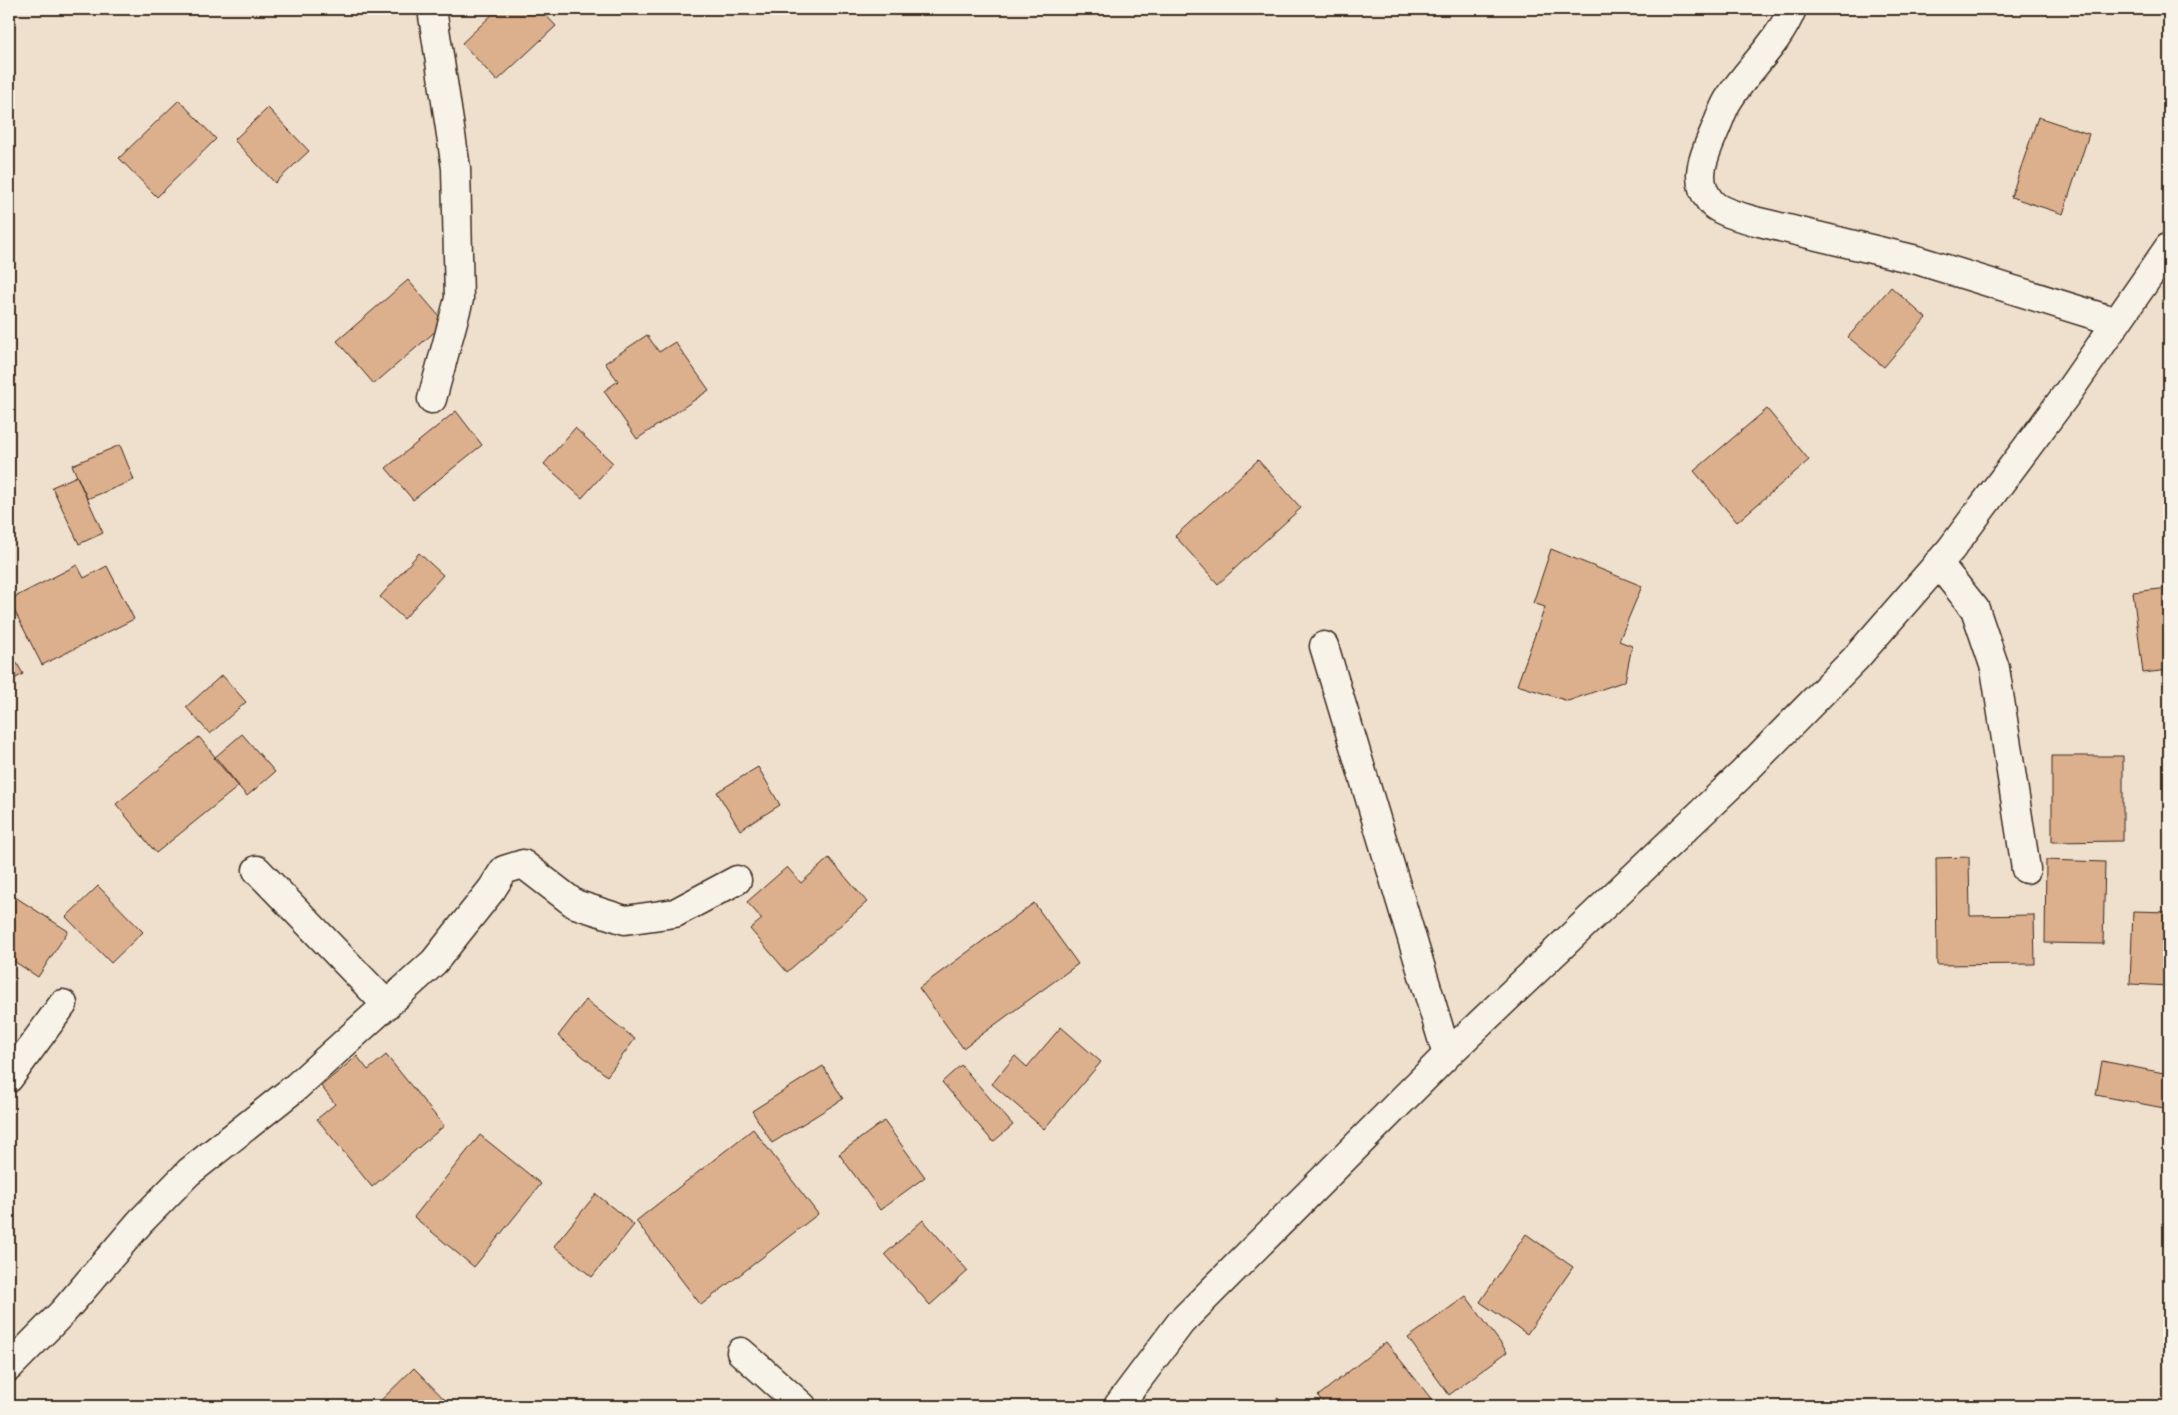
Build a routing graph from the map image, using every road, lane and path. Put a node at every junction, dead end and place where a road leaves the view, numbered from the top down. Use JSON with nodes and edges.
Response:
{"nodes":[{"id":1,"x":432,"y":9,"type":"edge"},
{"id":2,"x":1792,"y":9,"type":"edge"},
{"id":3,"x":2169,"y":247,"type":"edge"},
{"id":4,"x":2117,"y":322,"type":"junction"},
{"id":5,"x":432,"y":399,"type":"dead end"},
{"id":6,"x":1938,"y":563,"type":"junction"},
{"id":7,"x":1324,"y":646,"type":"dead end"},
{"id":8,"x":2026,"y":869,"type":"dead end"},
{"id":9,"x":257,"y":870,"type":"dead end"},
{"id":10,"x":737,"y":880,"type":"dead end"},
{"id":11,"x":63,"y":1004,"type":"dead end"},
{"id":12,"x":386,"y":1004,"type":"junction"},
{"id":13,"x":1447,"y":1055,"type":"junction"},
{"id":14,"x":9,"y":1078,"type":"edge"},
{"id":15,"x":741,"y":1352,"type":"dead end"},
{"id":16,"x":9,"y":1367,"type":"edge"},
{"id":17,"x":802,"y":1406,"type":"edge"},
{"id":18,"x":1118,"y":1406,"type":"edge"}],
"edges":[{"from":1,"to":5,"type":"street"},
{"from":2,"to":4,"type":"street"},
{"from":3,"to":4,"type":"street"},
{"from":4,"to":6,"type":"street"},
{"from":6,"to":8,"type":"street"},
{"from":6,"to":13,"type":"street"},
{"from":7,"to":13,"type":"street"},
{"from":9,"to":12,"type":"street"},
{"from":10,"to":12,"type":"street"},
{"from":11,"to":14,"type":"street"},
{"from":12,"to":16,"type":"street"},
{"from":13,"to":18,"type":"street"},
{"from":15,"to":17,"type":"street"}]}
